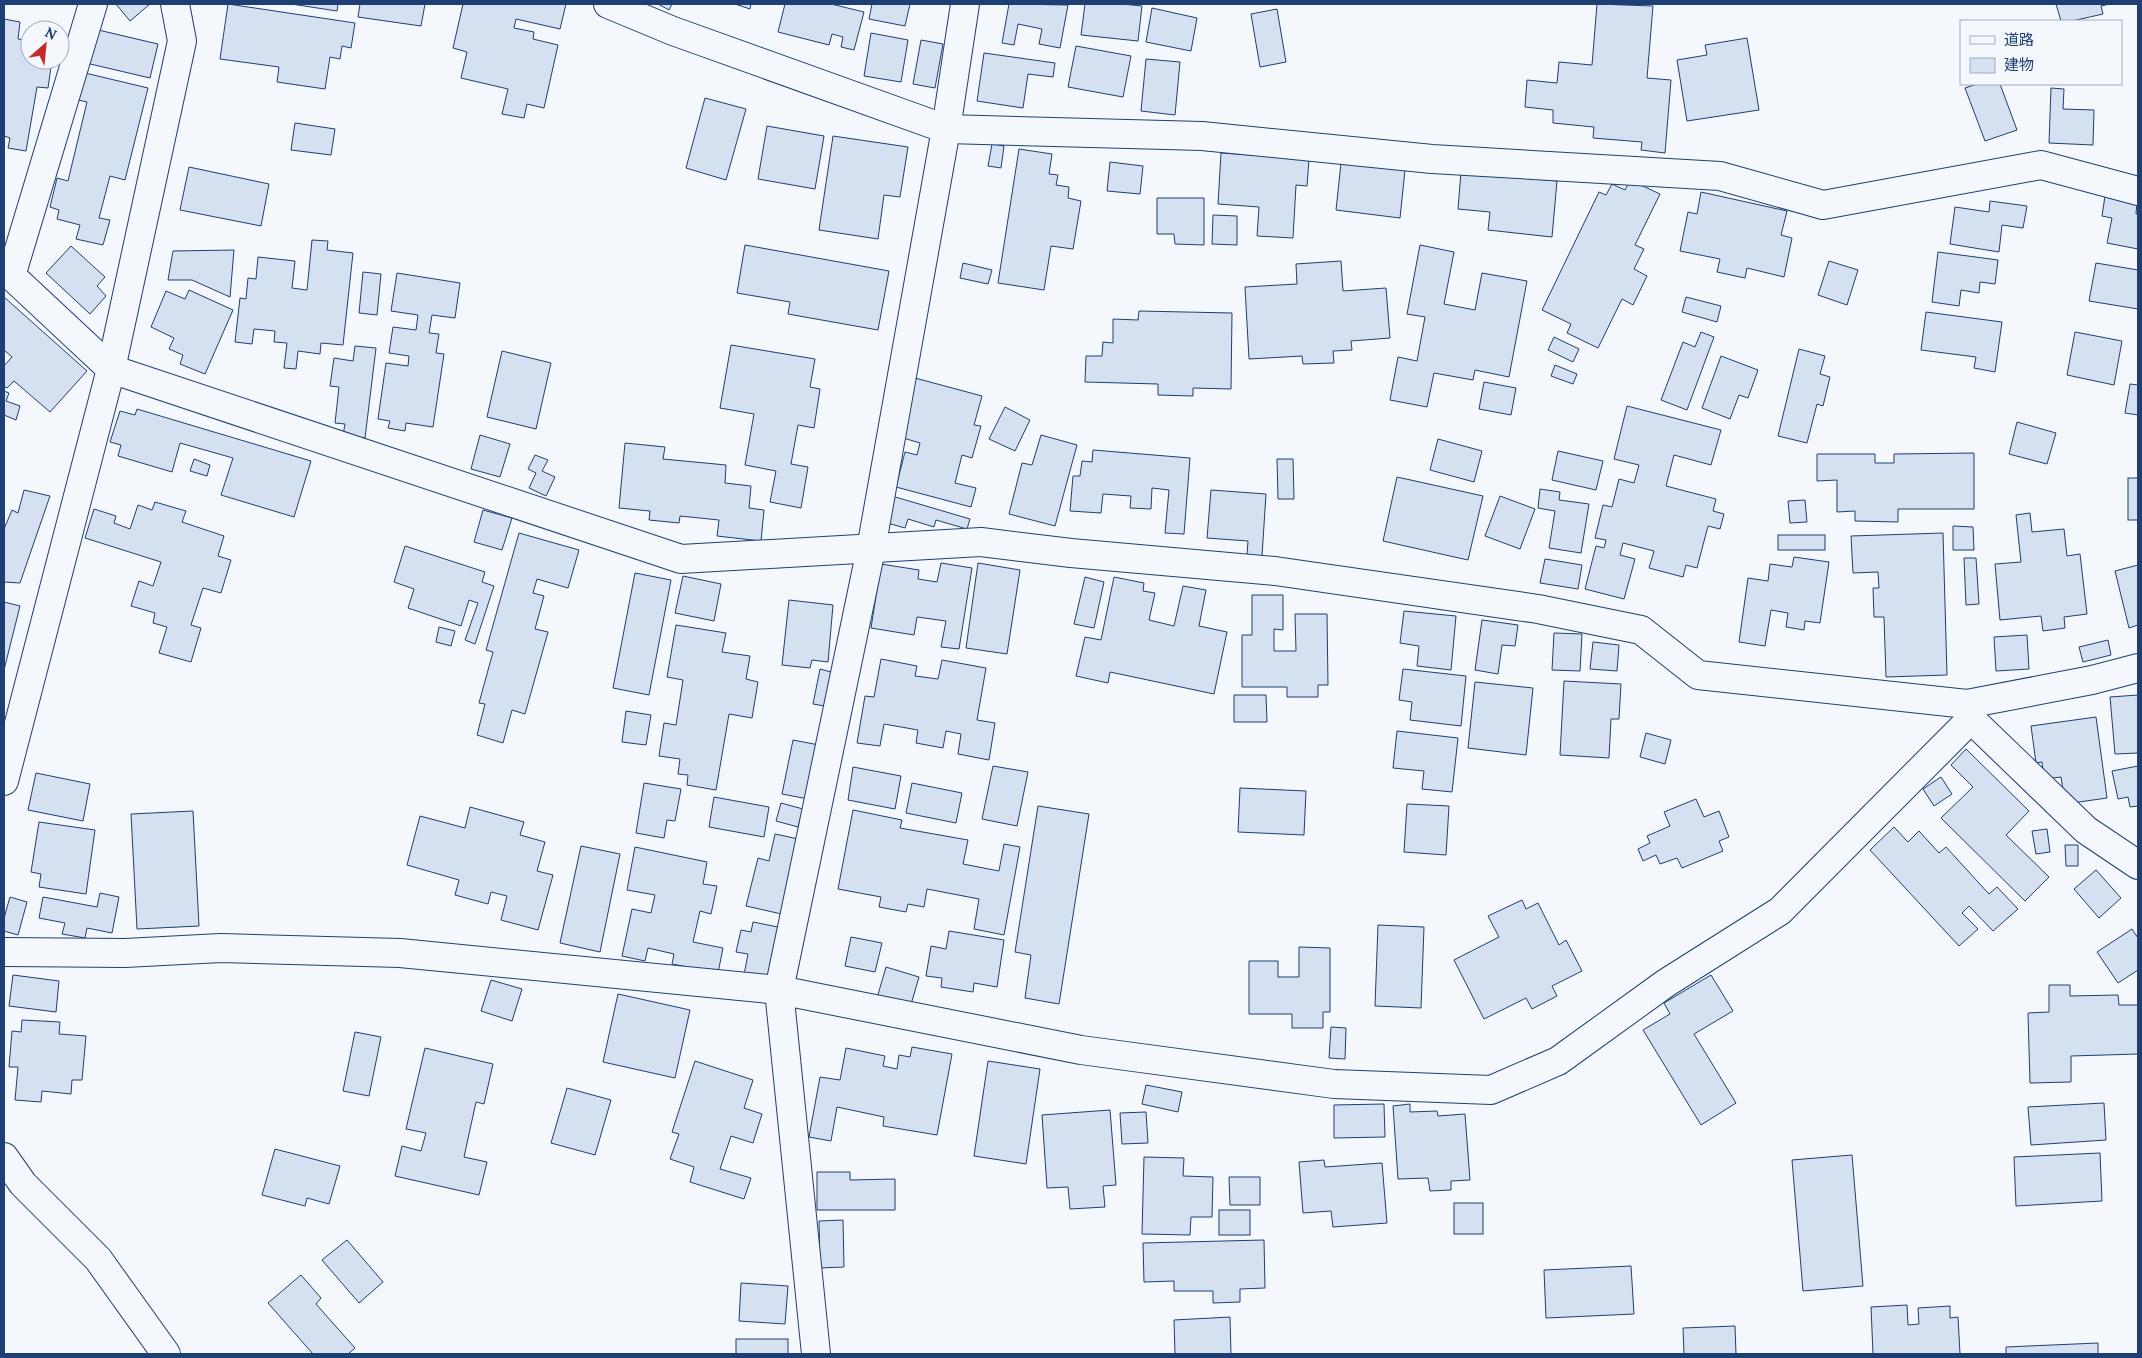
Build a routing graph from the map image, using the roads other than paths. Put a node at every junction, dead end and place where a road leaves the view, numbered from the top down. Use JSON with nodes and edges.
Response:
{"nodes":[{"id":1,"x":93,"y":4,"type":"edge"},
{"id":2,"x":175,"y":4,"type":"edge"},
{"id":3,"x":608,"y":4,"type":"edge"},
{"id":4,"x":965,"y":4,"type":"edge"},
{"id":5,"x":946,"y":128,"type":"junction"},
{"id":6,"x":2138,"y":191,"type":"edge"},
{"id":7,"x":8,"y":272,"type":"edge"},
{"id":8,"x":111,"y":369,"type":"junction"},
{"id":9,"x":871,"y":549,"type":"junction"},
{"id":10,"x":2138,"y":668,"type":"edge"},
{"id":11,"x":1969,"y":712,"type":"junction"},
{"id":12,"x":4,"y":781,"type":"edge"},
{"id":13,"x":2138,"y":865,"type":"edge"},
{"id":14,"x":4,"y":952,"type":"edge"},
{"id":15,"x":779,"y":990,"type":"junction"},
{"id":16,"x":4,"y":1158,"type":"edge"},
{"id":17,"x":166,"y":1354,"type":"edge"},
{"id":18,"x":816,"y":1354,"type":"edge"}],
"edges":[{"from":1,"to":7,"type":"street"},
{"from":2,"to":8,"type":"street"},
{"from":3,"to":5,"type":"street"},
{"from":4,"to":5,"type":"street"},
{"from":5,"to":6,"type":"street"},
{"from":5,"to":9,"type":"street"},
{"from":7,"to":8,"type":"street"},
{"from":8,"to":9,"type":"street"},
{"from":8,"to":12,"type":"street"},
{"from":9,"to":11,"type":"street"},
{"from":9,"to":15,"type":"street"},
{"from":10,"to":11,"type":"street"},
{"from":11,"to":13,"type":"street"},
{"from":11,"to":15,"type":"street"},
{"from":14,"to":15,"type":"street"},
{"from":15,"to":18,"type":"street"},
{"from":16,"to":17,"type":"street"}]}
